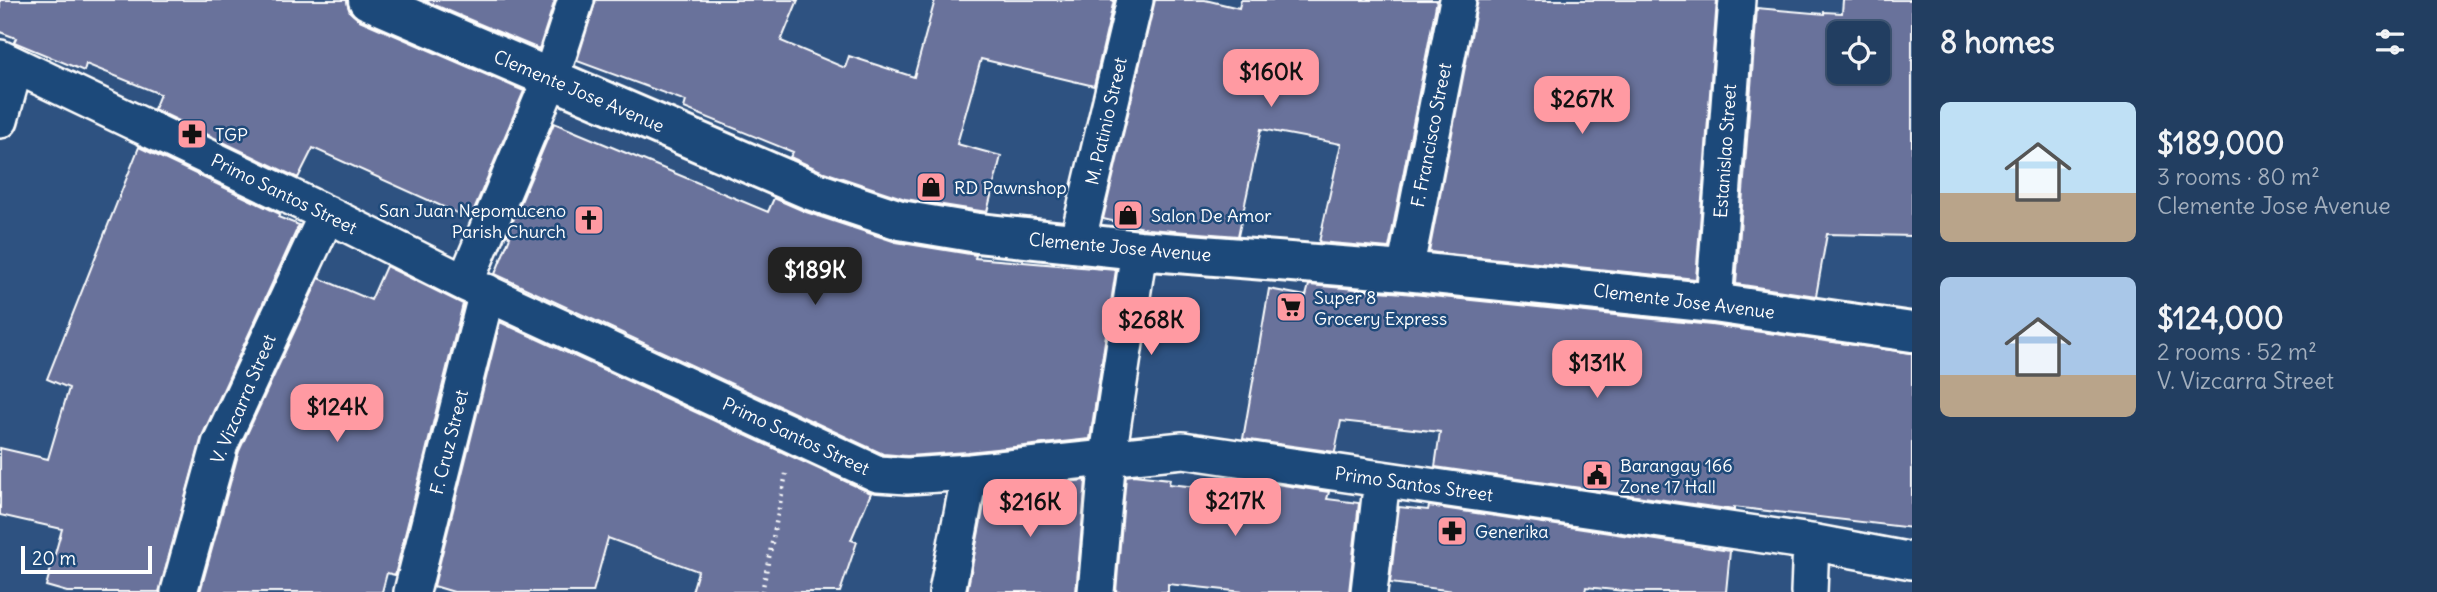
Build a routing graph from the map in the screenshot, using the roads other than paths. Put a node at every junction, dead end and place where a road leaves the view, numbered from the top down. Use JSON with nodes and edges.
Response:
{"nodes":[{"id":1,"x":368,"y":0,"type":"edge"},
{"id":2,"x":576,"y":0,"type":"edge"},
{"id":3,"x":1135,"y":0,"type":"edge"},
{"id":4,"x":1458,"y":0,"type":"edge"},
{"id":5,"x":1737,"y":0,"type":"edge"},
{"id":6,"x":8,"y":62,"type":"edge"},
{"id":7,"x":550,"y":79,"type":"junction"},
{"id":8,"x":0,"y":120,"type":"edge"},
{"id":9,"x":327,"y":214,"type":"junction"},
{"id":10,"x":1077,"y":243,"type":"junction"},
{"id":11,"x":1139,"y":250,"type":"junction"},
{"id":12,"x":1405,"y":271,"type":"junction"},
{"id":13,"x":476,"y":287,"type":"junction"},
{"id":14,"x":1714,"y":303,"type":"junction"},
{"id":15,"x":1912,"y":332,"type":"edge"},
{"id":16,"x":1108,"y":456,"type":"junction"},
{"id":17,"x":970,"y":472,"type":"junction"},
{"id":18,"x":1382,"y":479,"type":"junction"},
{"id":19,"x":1811,"y":542,"type":"junction"},
{"id":20,"x":1912,"y":561,"type":"edge"},
{"id":21,"x":179,"y":592,"type":"edge"},
{"id":22,"x":412,"y":592,"type":"edge"},
{"id":23,"x":947,"y":592,"type":"edge"},
{"id":24,"x":1096,"y":592,"type":"edge"},
{"id":25,"x":1369,"y":592,"type":"edge"},
{"id":26,"x":1809,"y":592,"type":"edge"}],
"edges":[{"from":1,"to":7,"type":"street","name":"Clemente Jose Avenue"},
{"from":2,"to":7,"type":"street","name":"F. Cruz Street"},
{"from":3,"to":10,"type":"street","name":"M. Patinio Street"},
{"from":4,"to":12,"type":"street","name":"F. Francisco Street"},
{"from":5,"to":14,"type":"street","name":"Estanislao Street"},
{"from":6,"to":8,"type":"street"},
{"from":6,"to":9,"type":"street","name":"Primo Santos Street"},
{"from":7,"to":10,"type":"street","name":"Clemente Jose Avenue"},
{"from":7,"to":13,"type":"street","name":"F. Cruz Street"},
{"from":9,"to":13,"type":"street","name":"Primo Santos Street"},
{"from":9,"to":21,"type":"street","name":"V. Vizcarra Street"},
{"from":10,"to":11,"type":"street","name":"Clemente Jose Avenue"},
{"from":11,"to":12,"type":"street","name":"Clemente Jose Avenue"},
{"from":11,"to":16,"type":"street"},
{"from":12,"to":14,"type":"street","name":"Clemente Jose Avenue"},
{"from":13,"to":17,"type":"street","name":"Primo Santos Street"},
{"from":13,"to":22,"type":"street","name":"F. Cruz Street"},
{"from":14,"to":15,"type":"street","name":"Clemente Jose Avenue"},
{"from":16,"to":17,"type":"street","name":"Primo Santos Street"},
{"from":16,"to":18,"type":"street","name":"Primo Santos Street"},
{"from":16,"to":24,"type":"street"},
{"from":17,"to":23,"type":"street"},
{"from":18,"to":19,"type":"street","name":"Primo Santos Street"},
{"from":18,"to":25,"type":"street"},
{"from":19,"to":20,"type":"street","name":"Primo Santos Street"},
{"from":19,"to":26,"type":"street"}]}
